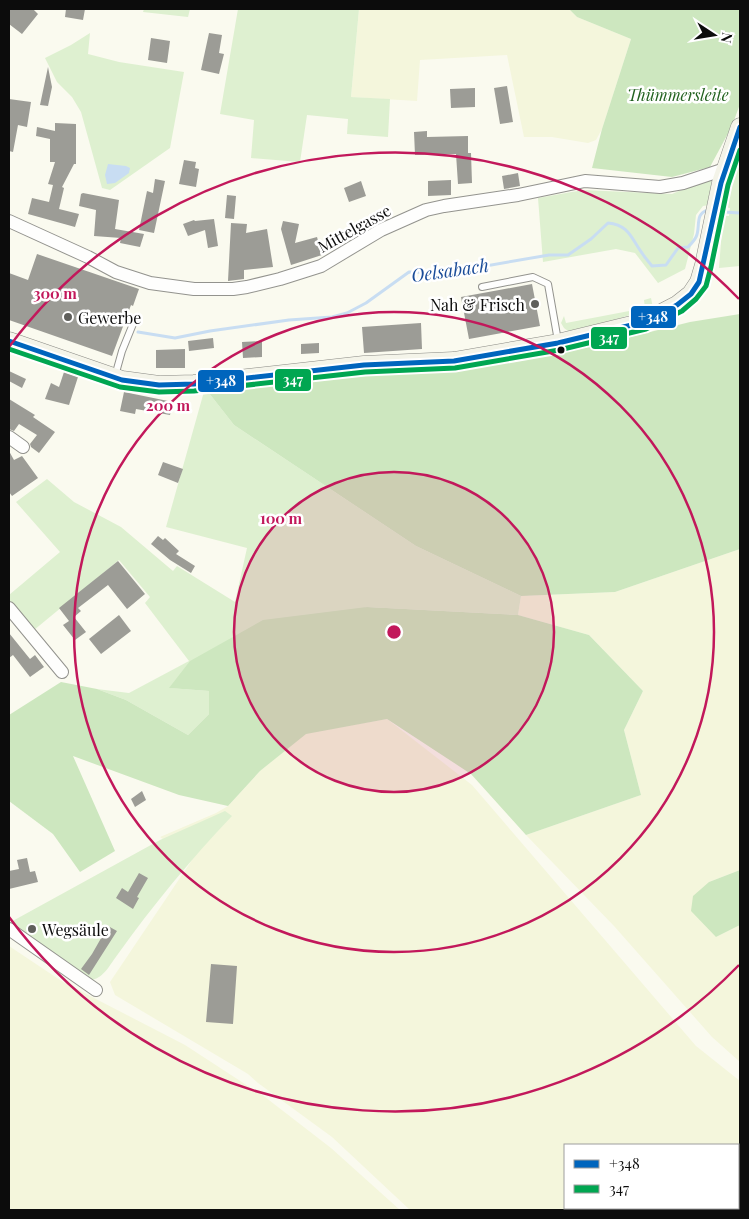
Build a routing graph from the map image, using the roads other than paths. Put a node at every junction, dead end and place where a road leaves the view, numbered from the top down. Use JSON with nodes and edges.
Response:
{"nodes":[{"id":1,"x":740,"y":127,"type":"edge"},
{"id":2,"x":725,"y":169,"type":"junction"},
{"id":3,"x":9,"y":221,"type":"edge"},
{"id":4,"x":482,"y":286,"type":"dead end"},
{"id":5,"x":135,"y":319,"type":"dead end"},
{"id":6,"x":9,"y":341,"type":"edge"},
{"id":7,"x":558,"y":343,"type":"junction"},
{"id":8,"x":115,"y":377,"type":"junction"},
{"id":9,"x":9,"y":437,"type":"edge"},
{"id":10,"x":23,"y":447,"type":"dead end"},
{"id":11,"x":9,"y":608,"type":"edge"},
{"id":12,"x":62,"y":672,"type":"dead end"},
{"id":13,"x":9,"y":929,"type":"edge"},
{"id":14,"x":96,"y":990,"type":"dead end"}],
"edges":[{"from":1,"to":2,"type":"main road"},
{"from":2,"to":3,"type":"street","name":"Mittelgasse"},
{"from":2,"to":7,"type":"main road"},
{"from":4,"to":7,"type":"lane"},
{"from":5,"to":8,"type":"lane"},
{"from":6,"to":8,"type":"main road"},
{"from":7,"to":8,"type":"main road"},
{"from":9,"to":10,"type":"street"},
{"from":11,"to":12,"type":"street"},
{"from":13,"to":14,"type":"street"}]}
